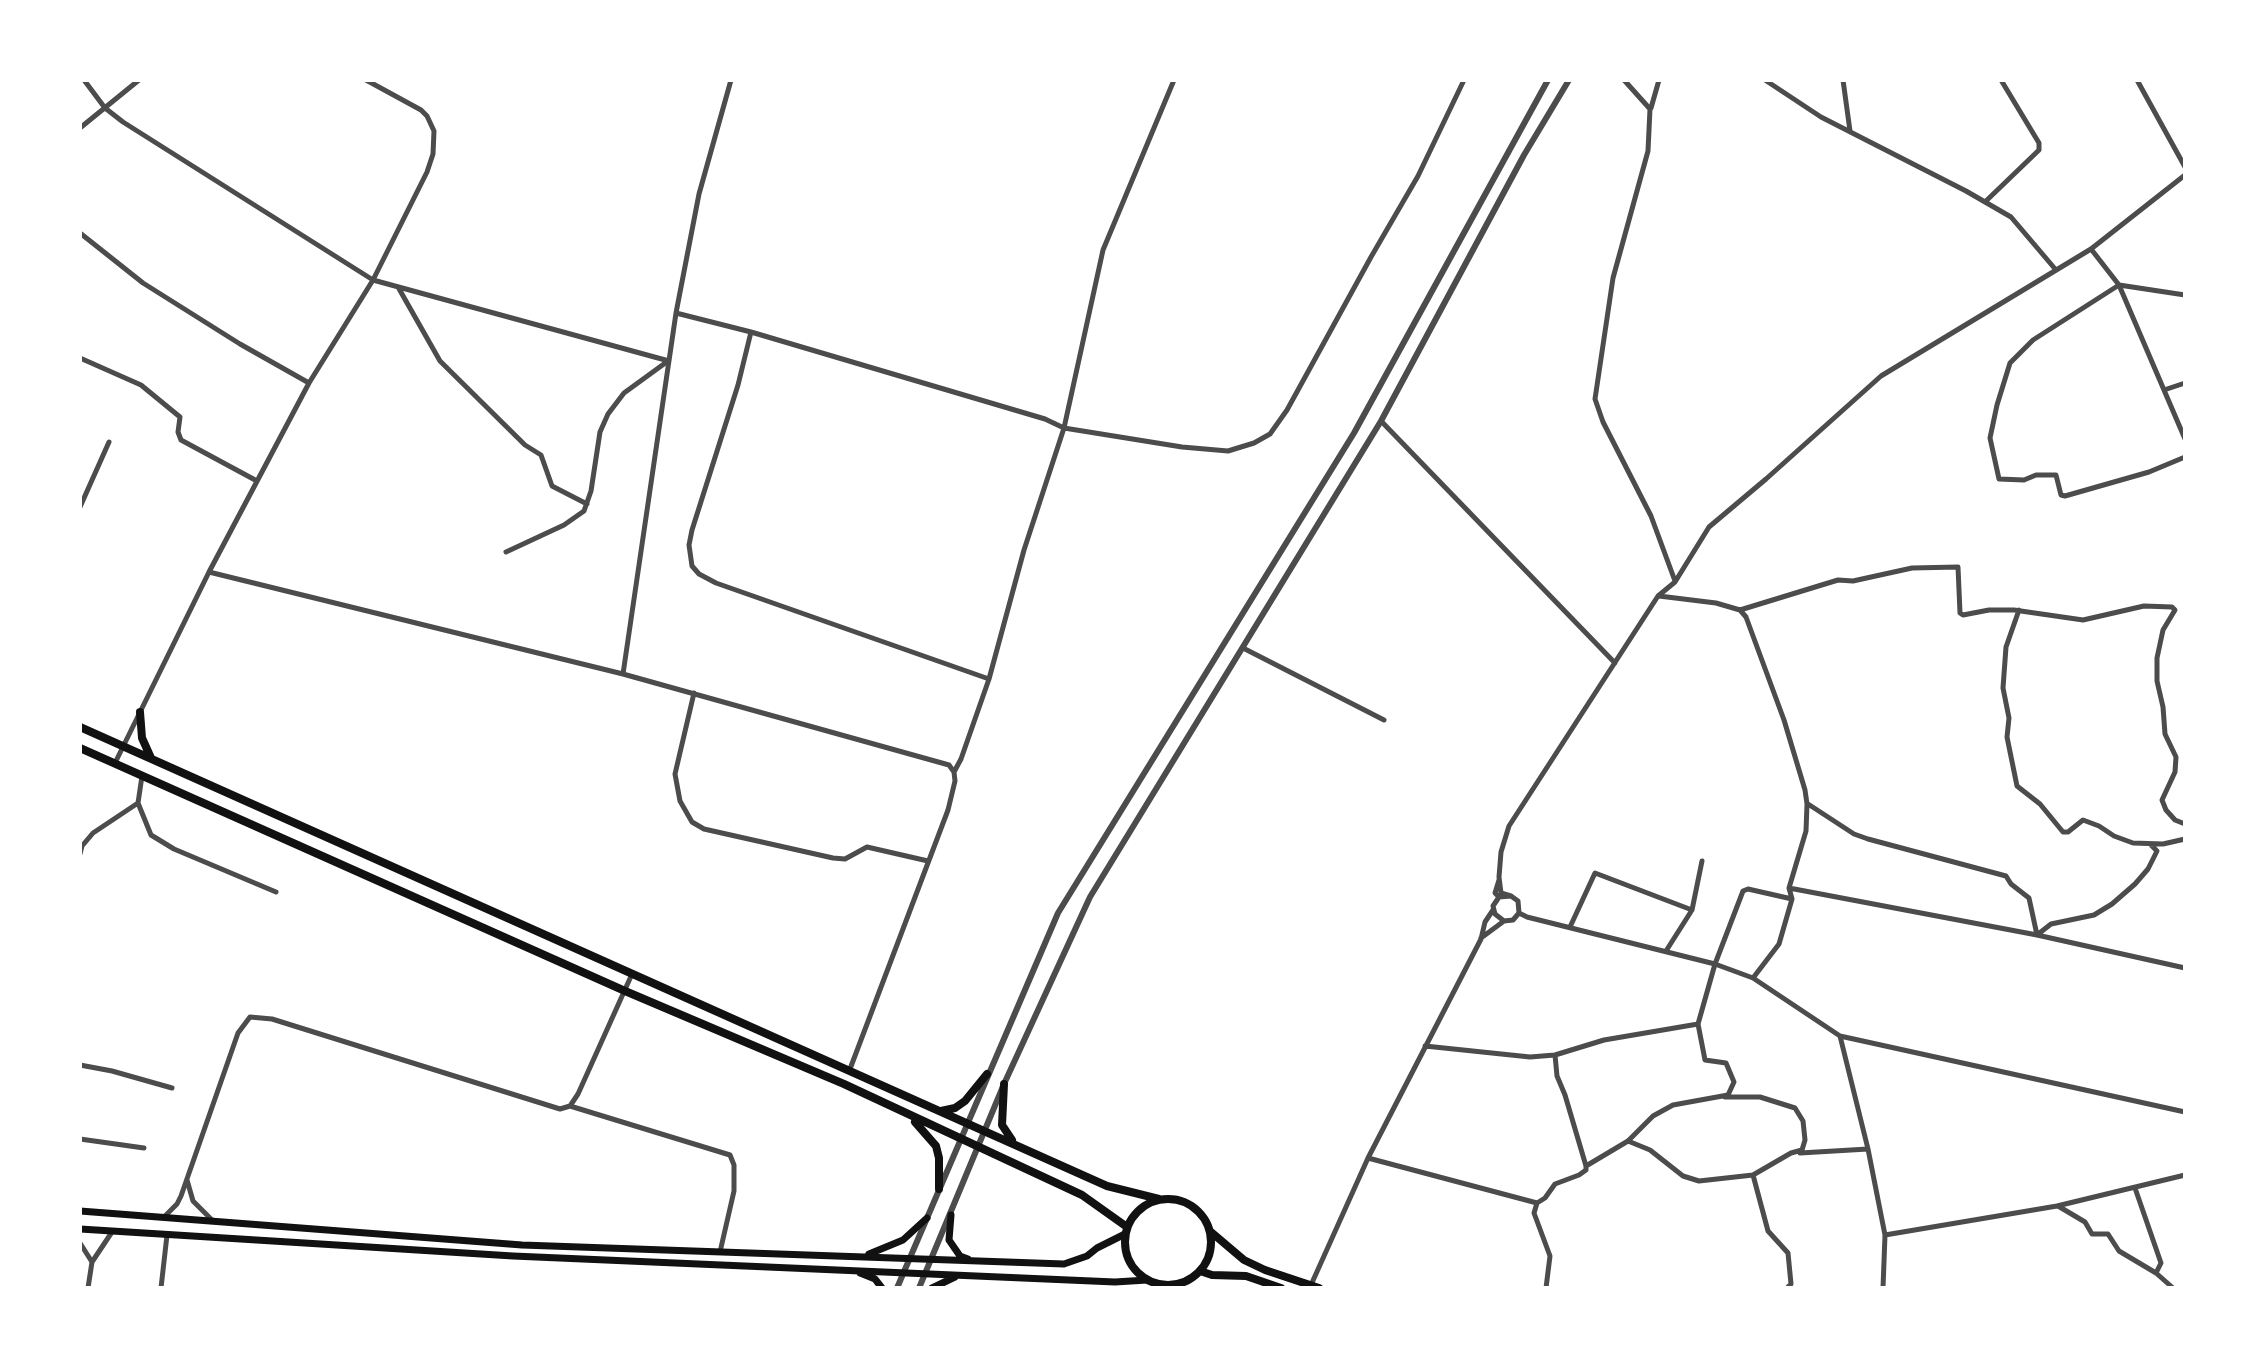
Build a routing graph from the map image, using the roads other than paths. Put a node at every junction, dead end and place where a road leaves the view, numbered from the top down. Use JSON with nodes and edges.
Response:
{"nodes":[{"id":1,"x":84,"y":80,"type":"edge"},
{"id":2,"x":139,"y":80,"type":"edge"},
{"id":3,"x":366,"y":80,"type":"edge"},
{"id":4,"x":731,"y":80,"type":"edge"},
{"id":5,"x":1174,"y":80,"type":"edge"},
{"id":6,"x":1464,"y":80,"type":"edge"},
{"id":7,"x":1548,"y":80,"type":"edge"},
{"id":8,"x":1569,"y":80,"type":"edge"},
{"id":9,"x":1624,"y":80,"type":"edge"},
{"id":10,"x":1659,"y":80,"type":"edge"},
{"id":11,"x":1765,"y":80,"type":"edge"},
{"id":12,"x":1843,"y":80,"type":"edge"},
{"id":13,"x":2001,"y":80,"type":"edge"},
{"id":14,"x":2137,"y":80,"type":"edge"},
{"id":15,"x":105,"y":108,"type":"junction"},
{"id":16,"x":1650,"y":109,"type":"junction"},
{"id":17,"x":80,"y":128,"type":"edge"},
{"id":18,"x":1850,"y":132,"type":"junction"},
{"id":19,"x":2185,"y":167,"type":"edge"},
{"id":20,"x":2185,"y":175,"type":"edge"},
{"id":21,"x":1986,"y":201,"type":"junction"},
{"id":22,"x":80,"y":233,"type":"edge"},
{"id":23,"x":2091,"y":249,"type":"junction"},
{"id":24,"x":2056,"y":270,"type":"junction"},
{"id":25,"x":373,"y":280,"type":"junction"},
{"id":26,"x":2119,"y":285,"type":"junction"},
{"id":27,"x":398,"y":286,"type":"junction"},
{"id":28,"x":2185,"y":295,"type":"edge"},
{"id":29,"x":676,"y":313,"type":"junction"},
{"id":30,"x":751,"y":332,"type":"junction"},
{"id":31,"x":80,"y":358,"type":"edge"},
{"id":32,"x":669,"y":361,"type":"junction"},
{"id":33,"x":309,"y":383,"type":"junction"},
{"id":34,"x":2185,"y":383,"type":"edge"},
{"id":35,"x":2164,"y":390,"type":"junction"},
{"id":36,"x":1368,"y":409,"type":"junction"},
{"id":37,"x":1381,"y":421,"type":"junction"},
{"id":38,"x":1064,"y":428,"type":"junction"},
{"id":39,"x":2185,"y":439,"type":"edge"},
{"id":40,"x":109,"y":442,"type":"dead end"},
{"id":41,"x":2185,"y":457,"type":"edge"},
{"id":42,"x":257,"y":481,"type":"junction"},
{"id":43,"x":587,"y":504,"type":"junction"},
{"id":44,"x":80,"y":507,"type":"edge"},
{"id":45,"x":506,"y":552,"type":"dead end"},
{"id":46,"x":209,"y":572,"type":"junction"},
{"id":47,"x":1675,"y":582,"type":"junction"},
{"id":48,"x":1658,"y":596,"type":"junction"},
{"id":49,"x":1740,"y":610,"type":"junction"},
{"id":50,"x":2019,"y":610,"type":"junction"},
{"id":51,"x":1243,"y":648,"type":"junction"},
{"id":52,"x":1615,"y":663,"type":"junction"},
{"id":53,"x":623,"y":674,"type":"junction"},
{"id":54,"x":989,"y":679,"type":"junction"},
{"id":55,"x":694,"y":693,"type":"junction"},
{"id":56,"x":140,"y":712,"type":"junction"},
{"id":57,"x":1384,"y":720,"type":"dead end"},
{"id":58,"x":80,"y":727,"type":"edge"},
{"id":59,"x":124,"y":746,"type":"junction"},
{"id":60,"x":80,"y":748,"type":"edge"},
{"id":61,"x":151,"y":758,"type":"junction"},
{"id":62,"x":115,"y":763,"type":"junction"},
{"id":63,"x":954,"y":772,"type":"junction"},
{"id":64,"x":142,"y":776,"type":"junction"},
{"id":65,"x":138,"y":803,"type":"junction"},
{"id":66,"x":1807,"y":804,"type":"junction"},
{"id":67,"x":2185,"y":824,"type":"edge"},
{"id":68,"x":311,"y":830,"type":"junction"},
{"id":69,"x":2185,"y":839,"type":"edge"},
{"id":70,"x":2151,"y":845,"type":"junction"},
{"id":71,"x":303,"y":847,"type":"junction"},
{"id":72,"x":80,"y":854,"type":"edge"},
{"id":73,"x":928,"y":861,"type":"junction"},
{"id":74,"x":1702,"y":861,"type":"dead end"},
{"id":75,"x":1499,"y":877,"type":"junction"},
{"id":76,"x":1789,"y":888,"type":"junction"},
{"id":77,"x":276,"y":892,"type":"dead end"},
{"id":78,"x":451,"y":894,"type":"junction"},
{"id":79,"x":1511,"y":896,"type":"junction"},
{"id":80,"x":1499,"y":897,"type":"junction"},
{"id":81,"x":1792,"y":899,"type":"junction"},
{"id":82,"x":1518,"y":901,"type":"junction"},
{"id":83,"x":443,"y":910,"type":"junction"},
{"id":84,"x":1493,"y":910,"type":"junction"},
{"id":85,"x":1692,"y":910,"type":"junction"},
{"id":86,"x":1519,"y":913,"type":"junction"},
{"id":87,"x":1542,"y":920,"type":"junction"},
{"id":88,"x":1504,"y":921,"type":"junction"},
{"id":89,"x":1570,"y":927,"type":"junction"},
{"id":90,"x":532,"y":930,"type":"junction"},
{"id":91,"x":2037,"y":935,"type":"junction"},
{"id":92,"x":1481,"y":939,"type":"junction"},
{"id":93,"x":524,"y":946,"type":"junction"},
{"id":94,"x":1666,"y":952,"type":"junction"},
{"id":95,"x":1715,"y":964,"type":"junction"},
{"id":96,"x":2185,"y":968,"type":"edge"},
{"id":97,"x":632,"y":974,"type":"junction"},
{"id":98,"x":1753,"y":978,"type":"junction"},
{"id":99,"x":625,"y":991,"type":"junction"},
{"id":100,"x":1698,"y":1024,"type":"junction"},
{"id":101,"x":1840,"y":1036,"type":"junction"},
{"id":102,"x":1425,"y":1046,"type":"junction"},
{"id":103,"x":1555,"y":1055,"type":"junction"},
{"id":104,"x":80,"y":1065,"type":"edge"},
{"id":105,"x":850,"y":1069,"type":"junction"},
{"id":106,"x":987,"y":1074,"type":"junction"},
{"id":107,"x":1004,"y":1084,"type":"junction"},
{"id":108,"x":172,"y":1088,"type":"dead end"},
{"id":109,"x":1712,"y":1097,"type":"junction"},
{"id":110,"x":570,"y":1106,"type":"junction"},
{"id":111,"x":941,"y":1111,"type":"junction"},
{"id":112,"x":2185,"y":1112,"type":"edge"},
{"id":113,"x":905,"y":1113,"type":"junction"},
{"id":114,"x":967,"y":1123,"type":"junction"},
{"id":115,"x":986,"y":1131,"type":"junction"},
{"id":116,"x":80,"y":1139,"type":"edge"},
{"id":117,"x":960,"y":1139,"type":"junction"},
{"id":118,"x":1628,"y":1141,"type":"junction"},
{"id":119,"x":1019,"y":1146,"type":"junction"},
{"id":120,"x":144,"y":1148,"type":"dead end"},
{"id":121,"x":978,"y":1148,"type":"junction"},
{"id":122,"x":1868,"y":1149,"type":"junction"},
{"id":123,"x":1791,"y":1153,"type":"junction"},
{"id":124,"x":1368,"y":1158,"type":"junction"},
{"id":125,"x":1586,"y":1166,"type":"junction"},
{"id":126,"x":1753,"y":1175,"type":"junction"},
{"id":127,"x":2185,"y":1175,"type":"edge"},
{"id":128,"x":187,"y":1179,"type":"junction"},
{"id":129,"x":2135,"y":1188,"type":"junction"},
{"id":130,"x":939,"y":1189,"type":"junction"},
{"id":131,"x":1159,"y":1199,"type":"junction"},
{"id":132,"x":1537,"y":1203,"type":"junction"},
{"id":133,"x":2057,"y":1206,"type":"junction"},
{"id":134,"x":80,"y":1211,"type":"edge"},
{"id":135,"x":951,"y":1215,"type":"junction"},
{"id":136,"x":164,"y":1217,"type":"junction"},
{"id":137,"x":927,"y":1218,"type":"junction"},
{"id":138,"x":213,"y":1221,"type":"junction"},
{"id":139,"x":239,"y":1223,"type":"junction"},
{"id":140,"x":80,"y":1229,"type":"edge"},
{"id":141,"x":1126,"y":1230,"type":"junction"},
{"id":142,"x":112,"y":1231,"type":"junction"},
{"id":143,"x":1210,"y":1231,"type":"junction"},
{"id":144,"x":167,"y":1235,"type":"junction"},
{"id":145,"x":1885,"y":1235,"type":"junction"},
{"id":146,"x":238,"y":1240,"type":"junction"},
{"id":147,"x":80,"y":1243,"type":"edge"},
{"id":148,"x":720,"y":1252,"type":"junction"},
{"id":149,"x":859,"y":1256,"type":"junction"},
{"id":150,"x":911,"y":1258,"type":"junction"},
{"id":151,"x":932,"y":1259,"type":"junction"},
{"id":152,"x":974,"y":1261,"type":"junction"},
{"id":153,"x":92,"y":1262,"type":"junction"},
{"id":154,"x":846,"y":1270,"type":"junction"},
{"id":155,"x":1200,"y":1271,"type":"junction"},
{"id":156,"x":904,"y":1272,"type":"junction"},
{"id":157,"x":926,"y":1273,"type":"junction"},
{"id":158,"x":2156,"y":1273,"type":"junction"},
{"id":159,"x":962,"y":1275,"type":"junction"},
{"id":160,"x":1147,"y":1280,"type":"junction"},
{"id":161,"x":1106,"y":1284,"type":"edge"},
{"id":162,"x":1315,"y":1286,"type":"edge"},
{"id":163,"x":88,"y":1288,"type":"edge"},
{"id":164,"x":161,"y":1288,"type":"edge"},
{"id":165,"x":882,"y":1288,"type":"edge"},
{"id":166,"x":897,"y":1288,"type":"edge"},
{"id":167,"x":919,"y":1288,"type":"edge"},
{"id":168,"x":932,"y":1288,"type":"edge"},
{"id":169,"x":1281,"y":1288,"type":"edge"},
{"id":170,"x":1546,"y":1288,"type":"edge"},
{"id":171,"x":1787,"y":1288,"type":"edge"},
{"id":172,"x":1883,"y":1288,"type":"edge"},
{"id":173,"x":2173,"y":1288,"type":"edge"}],
"edges":[{"from":1,"to":15,"type":"street"},
{"from":2,"to":15,"type":"street"},
{"from":3,"to":25,"type":"street"},
{"from":4,"to":29,"type":"street"},
{"from":5,"to":38,"type":"street"},
{"from":6,"to":38,"type":"street"},
{"from":7,"to":36,"type":"street"},
{"from":8,"to":37,"type":"street"},
{"from":9,"to":16,"type":"street"},
{"from":10,"to":16,"type":"street"},
{"from":11,"to":18,"type":"street"},
{"from":12,"to":18,"type":"street"},
{"from":13,"to":21,"type":"street"},
{"from":14,"to":19,"type":"street"},
{"from":15,"to":17,"type":"street"},
{"from":15,"to":25,"type":"street"},
{"from":16,"to":47,"type":"street"},
{"from":18,"to":21,"type":"street"},
{"from":20,"to":23,"type":"street"},
{"from":21,"to":24,"type":"street"},
{"from":22,"to":33,"type":"street"},
{"from":23,"to":24,"type":"street"},
{"from":23,"to":26,"type":"street"},
{"from":24,"to":47,"type":"street"},
{"from":25,"to":27,"type":"street"},
{"from":25,"to":33,"type":"street"},
{"from":26,"to":28,"type":"street"},
{"from":26,"to":35,"type":"street"},
{"from":26,"to":41,"type":"street"},
{"from":27,"to":32,"type":"street"},
{"from":27,"to":43,"type":"street"},
{"from":29,"to":30,"type":"street"},
{"from":29,"to":32,"type":"street"},
{"from":30,"to":38,"type":"street"},
{"from":30,"to":54,"type":"street"},
{"from":31,"to":42,"type":"street"},
{"from":32,"to":43,"type":"street"},
{"from":32,"to":53,"type":"street"},
{"from":33,"to":42,"type":"street"},
{"from":34,"to":35,"type":"street"},
{"from":35,"to":39,"type":"street"},
{"from":36,"to":37,"type":"street"},
{"from":36,"to":106,"type":"street"},
{"from":37,"to":51,"type":"street"},
{"from":37,"to":52,"type":"street"},
{"from":38,"to":54,"type":"street"},
{"from":40,"to":44,"type":"street"},
{"from":42,"to":46,"type":"street"},
{"from":43,"to":45,"type":"street"},
{"from":46,"to":53,"type":"street"},
{"from":46,"to":56,"type":"street"},
{"from":47,"to":48,"type":"street"},
{"from":48,"to":49,"type":"street"},
{"from":48,"to":52,"type":"street"},
{"from":49,"to":50,"type":"street"},
{"from":49,"to":66,"type":"street"},
{"from":50,"to":67,"type":"street"},
{"from":50,"to":70,"type":"street"},
{"from":51,"to":57,"type":"street"},
{"from":51,"to":107,"type":"street"},
{"from":52,"to":75,"type":"street"},
{"from":53,"to":55,"type":"street"},
{"from":54,"to":63,"type":"street"},
{"from":55,"to":63,"type":"street"},
{"from":55,"to":73,"type":"street"},
{"from":56,"to":59,"type":"street"},
{"from":56,"to":61,"type":"highway"},
{"from":58,"to":59,"type":"highway"},
{"from":59,"to":61,"type":"highway"},
{"from":59,"to":62,"type":"street"},
{"from":60,"to":62,"type":"highway"},
{"from":61,"to":68,"type":"highway"},
{"from":62,"to":64,"type":"highway"},
{"from":63,"to":73,"type":"street"},
{"from":64,"to":65,"type":"street"},
{"from":64,"to":71,"type":"highway"},
{"from":65,"to":72,"type":"street"},
{"from":65,"to":77,"type":"street"},
{"from":66,"to":76,"type":"street"},
{"from":66,"to":91,"type":"street"},
{"from":68,"to":71,"type":"highway"},
{"from":68,"to":78,"type":"highway"},
{"from":69,"to":70,"type":"street"},
{"from":70,"to":91,"type":"street"},
{"from":71,"to":83,"type":"highway"},
{"from":73,"to":105,"type":"street"},
{"from":74,"to":85,"type":"street"},
{"from":75,"to":79,"type":"street"},
{"from":75,"to":80,"type":"street"},
{"from":76,"to":81,"type":"street"},
{"from":76,"to":91,"type":"street"},
{"from":78,"to":83,"type":"highway"},
{"from":78,"to":90,"type":"highway"},
{"from":79,"to":80,"type":"street"},
{"from":79,"to":82,"type":"street"},
{"from":80,"to":84,"type":"street"},
{"from":81,"to":95,"type":"street"},
{"from":81,"to":98,"type":"street"},
{"from":82,"to":86,"type":"street"},
{"from":82,"to":87,"type":"street"},
{"from":83,"to":93,"type":"highway"},
{"from":84,"to":88,"type":"street"},
{"from":84,"to":92,"type":"street"},
{"from":85,"to":89,"type":"street"},
{"from":85,"to":94,"type":"street"},
{"from":86,"to":87,"type":"street"},
{"from":86,"to":88,"type":"street"},
{"from":87,"to":89,"type":"street"},
{"from":88,"to":92,"type":"street"},
{"from":89,"to":94,"type":"street"},
{"from":90,"to":93,"type":"highway"},
{"from":90,"to":97,"type":"highway"},
{"from":91,"to":96,"type":"street"},
{"from":92,"to":102,"type":"street"},
{"from":93,"to":99,"type":"highway"},
{"from":94,"to":95,"type":"street"},
{"from":95,"to":98,"type":"street"},
{"from":95,"to":100,"type":"street"},
{"from":97,"to":99,"type":"street"},
{"from":97,"to":105,"type":"highway"},
{"from":98,"to":101,"type":"street"},
{"from":99,"to":110,"type":"street"},
{"from":99,"to":113,"type":"highway"},
{"from":100,"to":103,"type":"street"},
{"from":100,"to":109,"type":"street"},
{"from":101,"to":112,"type":"street"},
{"from":101,"to":122,"type":"street"},
{"from":102,"to":103,"type":"street"},
{"from":102,"to":124,"type":"street"},
{"from":103,"to":125,"type":"street"},
{"from":104,"to":108,"type":"street"},
{"from":105,"to":111,"type":"highway"},
{"from":106,"to":111,"type":"highway"},
{"from":106,"to":114,"type":"street"},
{"from":107,"to":115,"type":"street"},
{"from":107,"to":119,"type":"highway"},
{"from":109,"to":118,"type":"street"},
{"from":109,"to":123,"type":"street"},
{"from":110,"to":128,"type":"street"},
{"from":110,"to":148,"type":"street"},
{"from":111,"to":114,"type":"highway"},
{"from":113,"to":117,"type":"highway"},
{"from":113,"to":130,"type":"highway"},
{"from":114,"to":115,"type":"highway"},
{"from":114,"to":117,"type":"street"},
{"from":115,"to":119,"type":"highway"},
{"from":115,"to":121,"type":"street"},
{"from":116,"to":120,"type":"street"},
{"from":117,"to":121,"type":"highway"},
{"from":117,"to":130,"type":"street"},
{"from":118,"to":125,"type":"street"},
{"from":118,"to":126,"type":"street"},
{"from":119,"to":131,"type":"highway"},
{"from":121,"to":135,"type":"street"},
{"from":121,"to":141,"type":"highway"},
{"from":122,"to":123,"type":"street"},
{"from":122,"to":145,"type":"street"},
{"from":123,"to":126,"type":"street"},
{"from":124,"to":132,"type":"street"},
{"from":124,"to":162,"type":"street"},
{"from":125,"to":132,"type":"street"},
{"from":126,"to":171,"type":"street"},
{"from":127,"to":129,"type":"street"},
{"from":128,"to":136,"type":"street"},
{"from":128,"to":138,"type":"street"},
{"from":129,"to":133,"type":"street"},
{"from":129,"to":158,"type":"street"},
{"from":130,"to":137,"type":"street"},
{"from":131,"to":141,"type":"highway"},
{"from":131,"to":143,"type":"highway"},
{"from":132,"to":170,"type":"street"},
{"from":133,"to":145,"type":"street"},
{"from":133,"to":158,"type":"street"},
{"from":134,"to":136,"type":"main road"},
{"from":135,"to":151,"type":"street"},
{"from":135,"to":152,"type":"main road"},
{"from":136,"to":138,"type":"main road"},
{"from":137,"to":149,"type":"main road"},
{"from":137,"to":150,"type":"street"},
{"from":138,"to":139,"type":"main road"},
{"from":139,"to":146,"type":"main road"},
{"from":139,"to":148,"type":"main road"},
{"from":140,"to":142,"type":"main road"},
{"from":141,"to":152,"type":"main road"},
{"from":141,"to":160,"type":"highway"},
{"from":142,"to":144,"type":"main road"},
{"from":142,"to":153,"type":"street"},
{"from":143,"to":155,"type":"highway"},
{"from":143,"to":162,"type":"highway"},
{"from":144,"to":146,"type":"main road"},
{"from":144,"to":164,"type":"street"},
{"from":145,"to":172,"type":"street"},
{"from":146,"to":154,"type":"main road"},
{"from":147,"to":153,"type":"street"},
{"from":148,"to":149,"type":"main road"},
{"from":149,"to":150,"type":"main road"},
{"from":150,"to":151,"type":"main road"},
{"from":150,"to":156,"type":"street"},
{"from":151,"to":152,"type":"main road"},
{"from":151,"to":157,"type":"street"},
{"from":153,"to":163,"type":"street"},
{"from":154,"to":156,"type":"main road"},
{"from":154,"to":165,"type":"main road"},
{"from":155,"to":160,"type":"highway"},
{"from":155,"to":169,"type":"highway"},
{"from":156,"to":157,"type":"main road"},
{"from":156,"to":166,"type":"street"},
{"from":157,"to":159,"type":"main road"},
{"from":157,"to":167,"type":"street"},
{"from":158,"to":173,"type":"street"},
{"from":159,"to":161,"type":"main road"},
{"from":159,"to":168,"type":"main road"},
{"from":160,"to":161,"type":"main road"}]}
